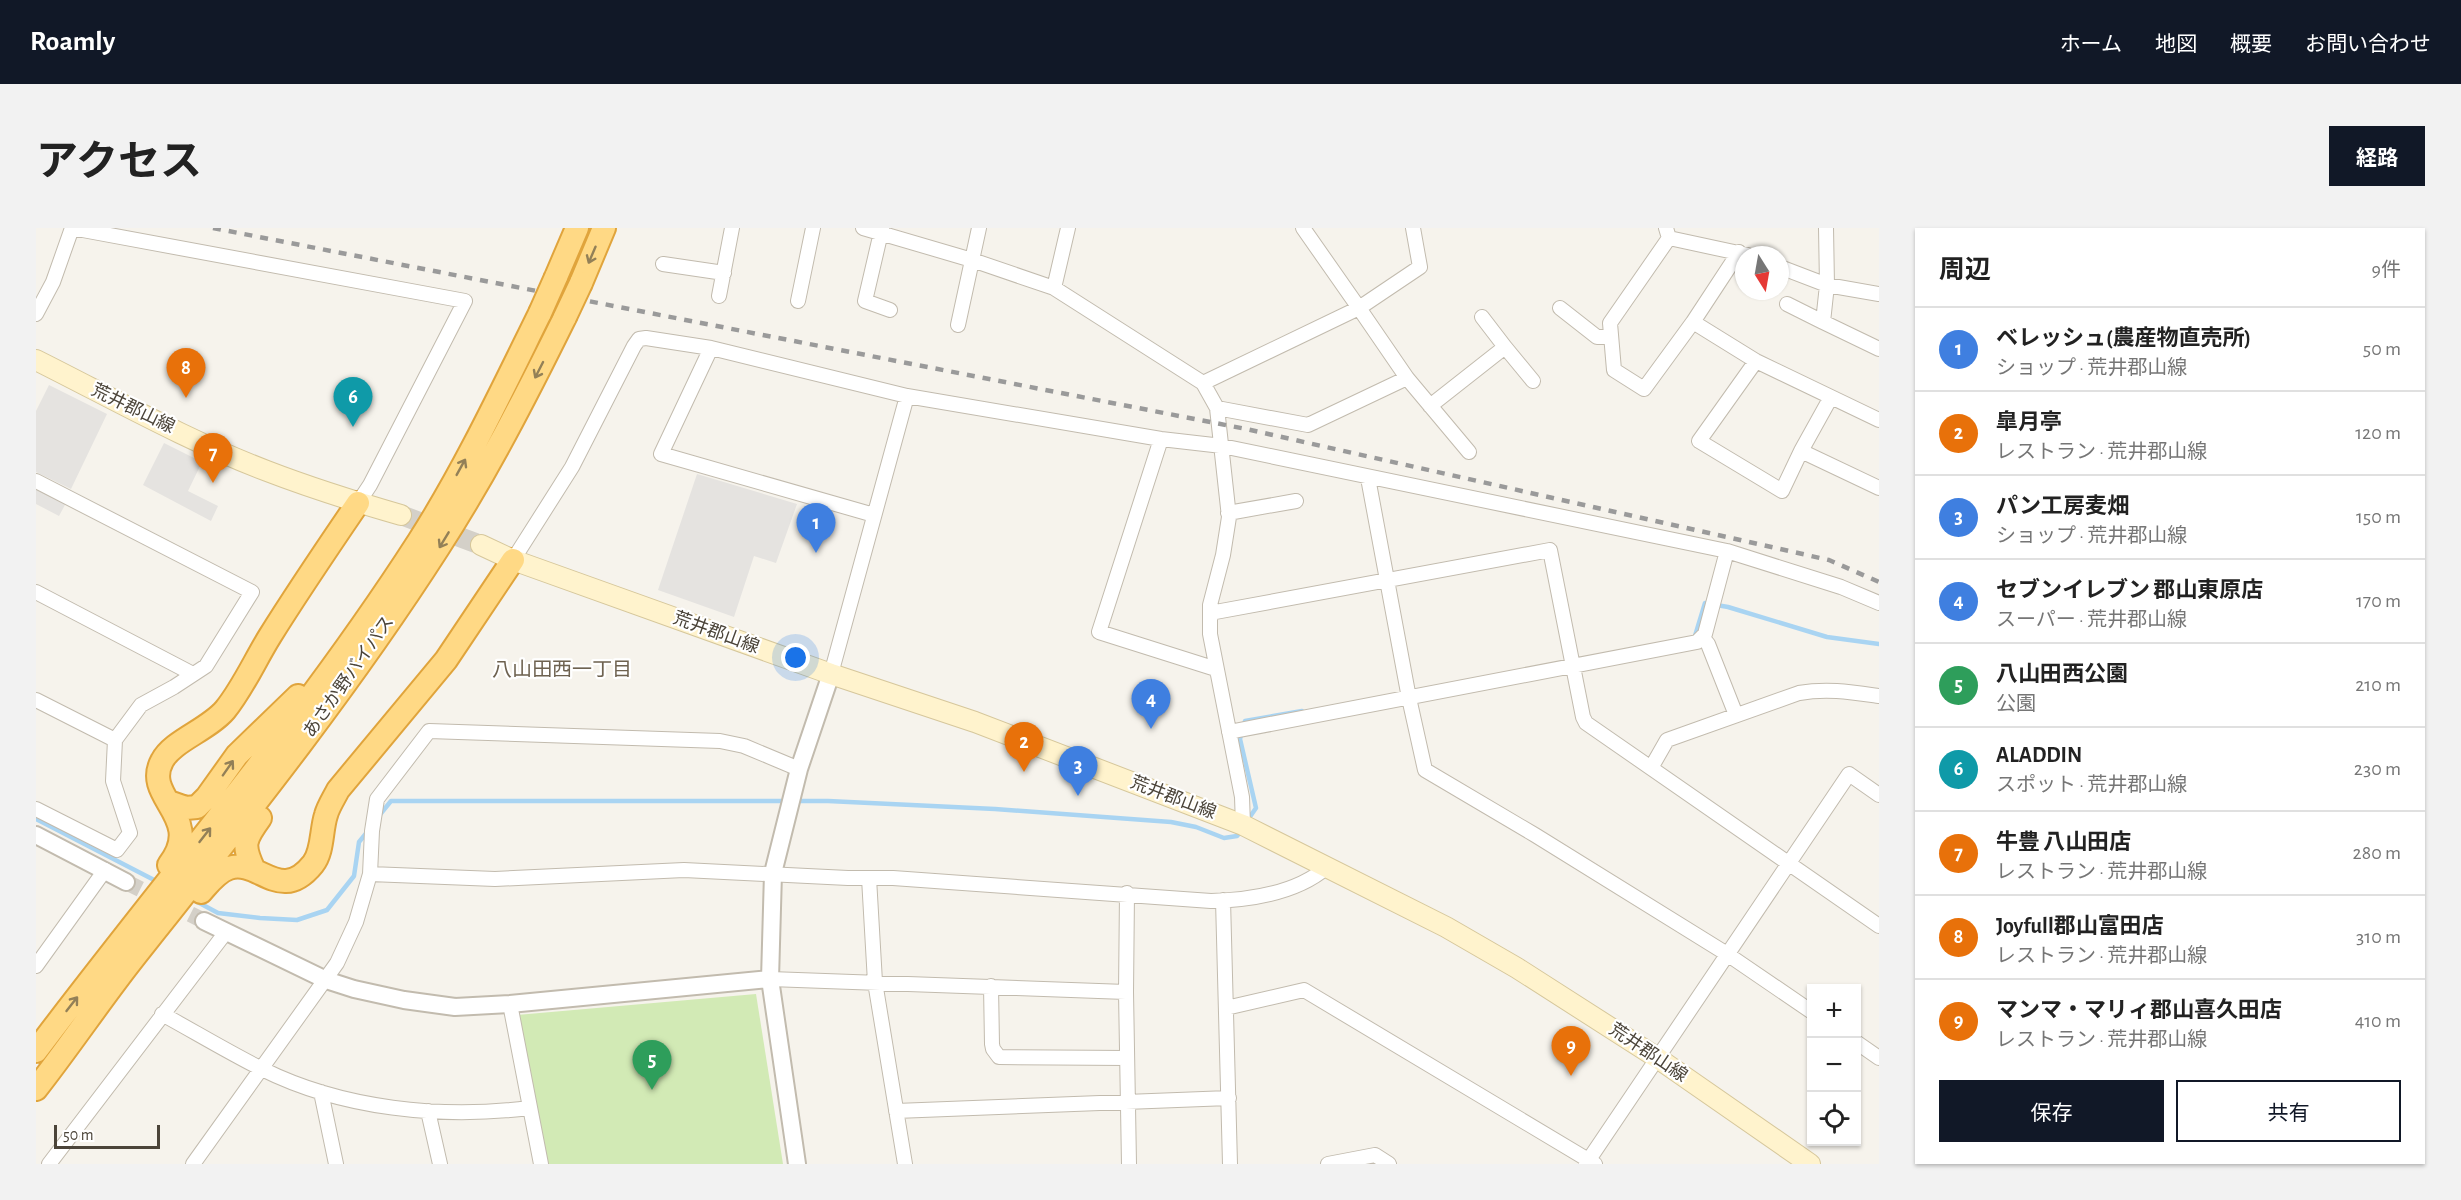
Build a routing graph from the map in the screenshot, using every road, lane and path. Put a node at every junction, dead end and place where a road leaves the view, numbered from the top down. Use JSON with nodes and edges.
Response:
{"nodes":[{"id":1,"x":577,"y":228,"type":"edge"},
{"id":2,"x":604,"y":228,"type":"edge"},
{"id":3,"x":732,"y":228,"type":"edge"},
{"id":4,"x":813,"y":228,"type":"edge"},
{"id":5,"x":863,"y":228,"type":"edge"},
{"id":6,"x":979,"y":228,"type":"edge"},
{"id":7,"x":1068,"y":228,"type":"edge"},
{"id":8,"x":1302,"y":228,"type":"edge"},
{"id":9,"x":1413,"y":228,"type":"edge"},
{"id":10,"x":1826,"y":228,"type":"edge"},
{"id":11,"x":882,"y":230,"type":"edge"},
{"id":12,"x":1667,"y":233,"type":"edge"},
{"id":13,"x":1735,"y":251,"type":"edge"},
{"id":14,"x":972,"y":260,"type":"junction"},
{"id":15,"x":663,"y":264,"type":"dead end"},
{"id":16,"x":1735,"y":265,"type":"edge"},
{"id":17,"x":1789,"y":270,"type":"edge"},
{"id":18,"x":724,"y":273,"type":"junction"},
{"id":19,"x":1827,"y":285,"type":"junction"},
{"id":20,"x":1054,"y":288,"type":"junction"},
{"id":21,"x":1879,"y":294,"type":"edge"},
{"id":22,"x":719,"y":296,"type":"dead end"},
{"id":23,"x":798,"y":301,"type":"dead end"},
{"id":24,"x":1787,"y":304,"type":"dead end"},
{"id":25,"x":1359,"y":308,"type":"junction"},
{"id":26,"x":1560,"y":308,"type":"dead end"},
{"id":27,"x":890,"y":310,"type":"dead end"},
{"id":28,"x":36,"y":314,"type":"edge"},
{"id":29,"x":1482,"y":317,"type":"dead end"},
{"id":30,"x":1694,"y":322,"type":"junction"},
{"id":31,"x":1823,"y":322,"type":"junction"},
{"id":32,"x":958,"y":326,"type":"dead end"},
{"id":33,"x":1611,"y":337,"type":"junction"},
{"id":34,"x":1505,"y":347,"type":"junction"},
{"id":35,"x":711,"y":348,"type":"junction"},
{"id":36,"x":1879,"y":349,"type":"edge"},
{"id":37,"x":36,"y":360,"type":"edge"},
{"id":38,"x":1756,"y":362,"type":"junction"},
{"id":39,"x":1407,"y":378,"type":"junction"},
{"id":40,"x":1533,"y":381,"type":"dead end"},
{"id":41,"x":1203,"y":382,"type":"junction"},
{"id":42,"x":907,"y":396,"type":"junction"},
{"id":43,"x":1831,"y":397,"type":"junction"},
{"id":44,"x":1430,"y":406,"type":"junction"},
{"id":45,"x":1217,"y":408,"type":"junction"},
{"id":46,"x":1879,"y":420,"type":"edge"},
{"id":47,"x":1161,"y":439,"type":"junction"},
{"id":48,"x":1222,"y":446,"type":"junction"},
{"id":49,"x":1801,"y":451,"type":"junction"},
{"id":50,"x":1469,"y":452,"type":"dead end"},
{"id":51,"x":1368,"y":478,"type":"junction"},
{"id":52,"x":36,"y":481,"type":"edge"},
{"id":53,"x":1879,"y":488,"type":"edge"},
{"id":54,"x":1296,"y":501,"type":"dead end"},
{"id":55,"x":358,"y":503,"type":"junction"},
{"id":56,"x":1228,"y":513,"type":"junction"},
{"id":57,"x":401,"y":515,"type":"tunnel mouth"},
{"id":58,"x":874,"y":515,"type":"junction"},
{"id":59,"x":481,"y":545,"type":"tunnel mouth"},
{"id":60,"x":1727,"y":551,"type":"junction"},
{"id":61,"x":513,"y":560,"type":"junction"},
{"id":62,"x":1387,"y":580,"type":"junction"},
{"id":63,"x":36,"y":592,"type":"edge"},
{"id":64,"x":1879,"y":603,"type":"edge"},
{"id":65,"x":1210,"y":613,"type":"junction"},
{"id":66,"x":363,"y":624,"type":"junction"},
{"id":67,"x":1703,"y":638,"type":"junction"},
{"id":68,"x":1574,"y":665,"type":"junction"},
{"id":69,"x":1216,"y":669,"type":"junction"},
{"id":70,"x":193,"y":674,"type":"junction"},
{"id":71,"x":831,"y":674,"type":"junction"},
{"id":72,"x":1879,"y":696,"type":"edge"},
{"id":73,"x":1408,"y":698,"type":"junction"},
{"id":74,"x":36,"y":699,"type":"edge"},
{"id":75,"x":1736,"y":715,"type":"junction"},
{"id":76,"x":315,"y":727,"type":"junction"},
{"id":77,"x":1229,"y":732,"type":"junction"},
{"id":78,"x":115,"y":740,"type":"junction"},
{"id":79,"x":1651,"y":768,"type":"junction"},
{"id":80,"x":799,"y":769,"type":"junction"},
{"id":81,"x":1879,"y":795,"type":"edge"},
{"id":82,"x":169,"y":802,"type":"junction"},
{"id":83,"x":36,"y":809,"type":"edge"},
{"id":84,"x":1243,"y":825,"type":"junction"},
{"id":85,"x":36,"y":835,"type":"edge"},
{"id":86,"x":1787,"y":862,"type":"junction"},
{"id":87,"x":1327,"y":867,"type":"junction"},
{"id":88,"x":105,"y":870,"type":"junction"},
{"id":89,"x":254,"y":870,"type":"junction"},
{"id":90,"x":773,"y":873,"type":"junction"},
{"id":91,"x":370,"y":874,"type":"junction"},
{"id":92,"x":869,"y":878,"type":"junction"},
{"id":93,"x":126,"y":882,"type":"tunnel mouth"},
{"id":94,"x":1127,"y":893,"type":"junction"},
{"id":95,"x":1223,"y":900,"type":"junction"},
{"id":96,"x":204,"y":921,"type":"tunnel mouth"},
{"id":97,"x":1879,"y":926,"type":"edge"},
{"id":98,"x":127,"y":932,"type":"junction"},
{"id":99,"x":226,"y":932,"type":"junction"},
{"id":100,"x":42,"y":949,"type":"edge"},
{"id":101,"x":1727,"y":954,"type":"junction"},
{"id":102,"x":36,"y":966,"type":"edge"},
{"id":103,"x":770,"y":979,"type":"junction"},
{"id":104,"x":326,"y":980,"type":"junction"},
{"id":105,"x":875,"y":982,"type":"junction"},
{"id":106,"x":991,"y":986,"type":"junction"},
{"id":107,"x":1126,"y":992,"type":"junction"},
{"id":108,"x":510,"y":1004,"type":"junction"},
{"id":109,"x":1226,"y":1008,"type":"junction"},
{"id":110,"x":1807,"y":1009,"type":"edge"},
{"id":111,"x":162,"y":1014,"type":"junction"},
{"id":112,"x":1861,"y":1045,"type":"edge"},
{"id":113,"x":36,"y":1051,"type":"edge"},
{"id":114,"x":1656,"y":1057,"type":"junction"},
{"id":115,"x":1128,"y":1058,"type":"junction"},
{"id":116,"x":1879,"y":1058,"type":"edge"},
{"id":117,"x":263,"y":1069,"type":"junction"},
{"id":118,"x":40,"y":1084,"type":"edge"},
{"id":119,"x":321,"y":1092,"type":"junction"},
{"id":120,"x":1228,"y":1098,"type":"junction"},
{"id":121,"x":1128,"y":1102,"type":"junction"},
{"id":122,"x":529,"y":1108,"type":"junction"},
{"id":123,"x":428,"y":1111,"type":"junction"},
{"id":124,"x":896,"y":1111,"type":"junction"},
{"id":125,"x":1590,"y":1162,"type":"edge"},
{"id":126,"x":49,"y":1164,"type":"edge"},
{"id":127,"x":194,"y":1164,"type":"edge"},
{"id":128,"x":336,"y":1164,"type":"edge"},
{"id":129,"x":440,"y":1164,"type":"edge"},
{"id":130,"x":541,"y":1164,"type":"edge"},
{"id":131,"x":797,"y":1164,"type":"edge"},
{"id":132,"x":905,"y":1164,"type":"edge"},
{"id":133,"x":1129,"y":1164,"type":"edge"},
{"id":134,"x":1230,"y":1164,"type":"edge"},
{"id":135,"x":1328,"y":1164,"type":"edge"},
{"id":136,"x":1389,"y":1164,"type":"edge"},
{"id":137,"x":1810,"y":1164,"type":"edge"}],
"edges":[{"from":66,"to":1,"type":"highway","name":"あさか野バイパス","one_way":true,"bridge":true},
{"from":2,"to":76,"type":"highway","name":"あさか野バイパス","one_way":true,"bridge":true},
{"from":3,"to":18,"type":"street"},
{"from":4,"to":23,"type":"street"},
{"from":5,"to":11,"type":"street"},
{"from":6,"to":14,"type":"street"},
{"from":7,"to":20,"type":"street"},
{"from":8,"to":25,"type":"street"},
{"from":9,"to":25,"type":"street"},
{"from":10,"to":19,"type":"street"},
{"from":11,"to":14,"type":"street"},
{"from":11,"to":27,"type":"street"},
{"from":12,"to":13,"type":"street"},
{"from":12,"to":33,"type":"street"},
{"from":14,"to":20,"type":"street"},
{"from":14,"to":32,"type":"street"},
{"from":15,"to":18,"type":"street"},
{"from":16,"to":30,"type":"street"},
{"from":17,"to":19,"type":"street"},
{"from":18,"to":22,"type":"street"},
{"from":19,"to":21,"type":"street"},
{"from":19,"to":31,"type":"street"},
{"from":20,"to":41,"type":"street"},
{"from":24,"to":31,"type":"street"},
{"from":25,"to":39,"type":"street"},
{"from":25,"to":41,"type":"street"},
{"from":26,"to":33,"type":"street"},
{"from":28,"to":55,"type":"street"},
{"from":29,"to":34,"type":"street"},
{"from":30,"to":33,"type":"street"},
{"from":30,"to":38,"type":"street"},
{"from":31,"to":36,"type":"street"},
{"from":34,"to":40,"type":"street"},
{"from":34,"to":44,"type":"street"},
{"from":35,"to":42,"type":"street"},
{"from":35,"to":58,"type":"street"},
{"from":35,"to":61,"type":"street"},
{"from":37,"to":55,"type":"main road","name":"荒井郡山線"},
{"from":38,"to":43,"type":"street"},
{"from":38,"to":49,"type":"street"},
{"from":39,"to":44,"type":"street"},
{"from":39,"to":45,"type":"street"},
{"from":41,"to":45,"type":"street"},
{"from":42,"to":47,"type":"street"},
{"from":42,"to":58,"type":"street"},
{"from":43,"to":46,"type":"street"},
{"from":43,"to":49,"type":"street"},
{"from":44,"to":50,"type":"street"},
{"from":45,"to":48,"type":"street"},
{"from":47,"to":48,"type":"street"},
{"from":47,"to":69,"type":"street"},
{"from":48,"to":51,"type":"street"},
{"from":48,"to":56,"type":"street"},
{"from":49,"to":53,"type":"street"},
{"from":51,"to":60,"type":"street"},
{"from":51,"to":62,"type":"street"},
{"from":52,"to":70,"type":"street"},
{"from":54,"to":56,"type":"street"},
{"from":55,"to":57,"type":"main road","name":"荒井郡山線"},
{"from":55,"to":82,"type":"highway"},
{"from":56,"to":65,"type":"street"},
{"from":58,"to":71,"type":"street"},
{"from":59,"to":61,"type":"main road","name":"荒井郡山線"},
{"from":60,"to":64,"type":"street"},
{"from":60,"to":67,"type":"street"},
{"from":61,"to":71,"type":"main road","name":"荒井郡山線"},
{"from":61,"to":89,"type":"highway"},
{"from":62,"to":65,"type":"street"},
{"from":62,"to":68,"type":"street"},
{"from":62,"to":73,"type":"street"},
{"from":63,"to":70,"type":"street"},
{"from":65,"to":69,"type":"street"},
{"from":82,"to":66,"type":"highway","one_way":true},
{"from":98,"to":66,"type":"highway","name":"あさか野バイパス","one_way":true},
{"from":67,"to":68,"type":"street"},
{"from":67,"to":75,"type":"street"},
{"from":68,"to":73,"type":"street"},
{"from":68,"to":79,"type":"street"},
{"from":69,"to":77,"type":"street"},
{"from":70,"to":78,"type":"street"},
{"from":71,"to":80,"type":"street"},
{"from":71,"to":84,"type":"main road","name":"荒井郡山線"},
{"from":72,"to":75,"type":"street"},
{"from":73,"to":77,"type":"street"},
{"from":73,"to":101,"type":"street"},
{"from":74,"to":78,"type":"street"},
{"from":75,"to":79,"type":"street"},
{"from":76,"to":89,"type":"highway"},
{"from":76,"to":118,"type":"highway","name":"あさか野バイパス"},
{"from":77,"to":84,"type":"street"},
{"from":78,"to":83,"type":"street"},
{"from":79,"to":86,"type":"street"},
{"from":80,"to":90,"type":"street"},
{"from":80,"to":91,"type":"street"},
{"from":81,"to":86,"type":"street"},
{"from":82,"to":98,"type":"highway"},
{"from":84,"to":87,"type":"main road","name":"荒井郡山線"},
{"from":85,"to":88,"type":"street"},
{"from":86,"to":97,"type":"street"},
{"from":86,"to":101,"type":"street"},
{"from":87,"to":95,"type":"street"},
{"from":87,"to":114,"type":"main road","name":"荒井郡山線"},
{"from":88,"to":93,"type":"street"},
{"from":88,"to":100,"type":"street"},
{"from":89,"to":118,"type":"highway"},
{"from":90,"to":91,"type":"street"},
{"from":90,"to":92,"type":"street"},
{"from":90,"to":103,"type":"street"},
{"from":91,"to":104,"type":"street"},
{"from":92,"to":94,"type":"street"},
{"from":92,"to":105,"type":"street"},
{"from":94,"to":95,"type":"street"},
{"from":94,"to":107,"type":"street"},
{"from":95,"to":109,"type":"street"},
{"from":96,"to":99,"type":"street"},
{"from":113,"to":98,"type":"highway","name":"あさか野バイパス","one_way":true},
{"from":99,"to":104,"type":"street"},
{"from":99,"to":111,"type":"street"},
{"from":100,"to":102,"type":"street"},
{"from":101,"to":110,"type":"street"},
{"from":101,"to":114,"type":"street"},
{"from":103,"to":105,"type":"street"},
{"from":103,"to":108,"type":"street"},
{"from":103,"to":131,"type":"street"},
{"from":104,"to":108,"type":"street"},
{"from":104,"to":117,"type":"street"},
{"from":105,"to":106,"type":"street"},
{"from":105,"to":124,"type":"street"},
{"from":106,"to":107,"type":"street"},
{"from":106,"to":115,"type":"street"},
{"from":107,"to":115,"type":"street"},
{"from":108,"to":122,"type":"street"},
{"from":109,"to":120,"type":"street"},
{"from":109,"to":125,"type":"street"},
{"from":111,"to":117,"type":"street"},
{"from":111,"to":126,"type":"street"},
{"from":112,"to":116,"type":"street"},
{"from":114,"to":125,"type":"street"},
{"from":114,"to":137,"type":"main road","name":"荒井郡山線"},
{"from":115,"to":121,"type":"street"},
{"from":117,"to":119,"type":"street"},
{"from":117,"to":127,"type":"street"},
{"from":119,"to":123,"type":"street"},
{"from":119,"to":128,"type":"street"},
{"from":120,"to":121,"type":"street"},
{"from":120,"to":134,"type":"street"},
{"from":121,"to":124,"type":"street"},
{"from":121,"to":133,"type":"street"},
{"from":122,"to":123,"type":"street"},
{"from":122,"to":130,"type":"street"},
{"from":123,"to":129,"type":"street"},
{"from":124,"to":132,"type":"street"},
{"from":135,"to":136,"type":"street"}]}
